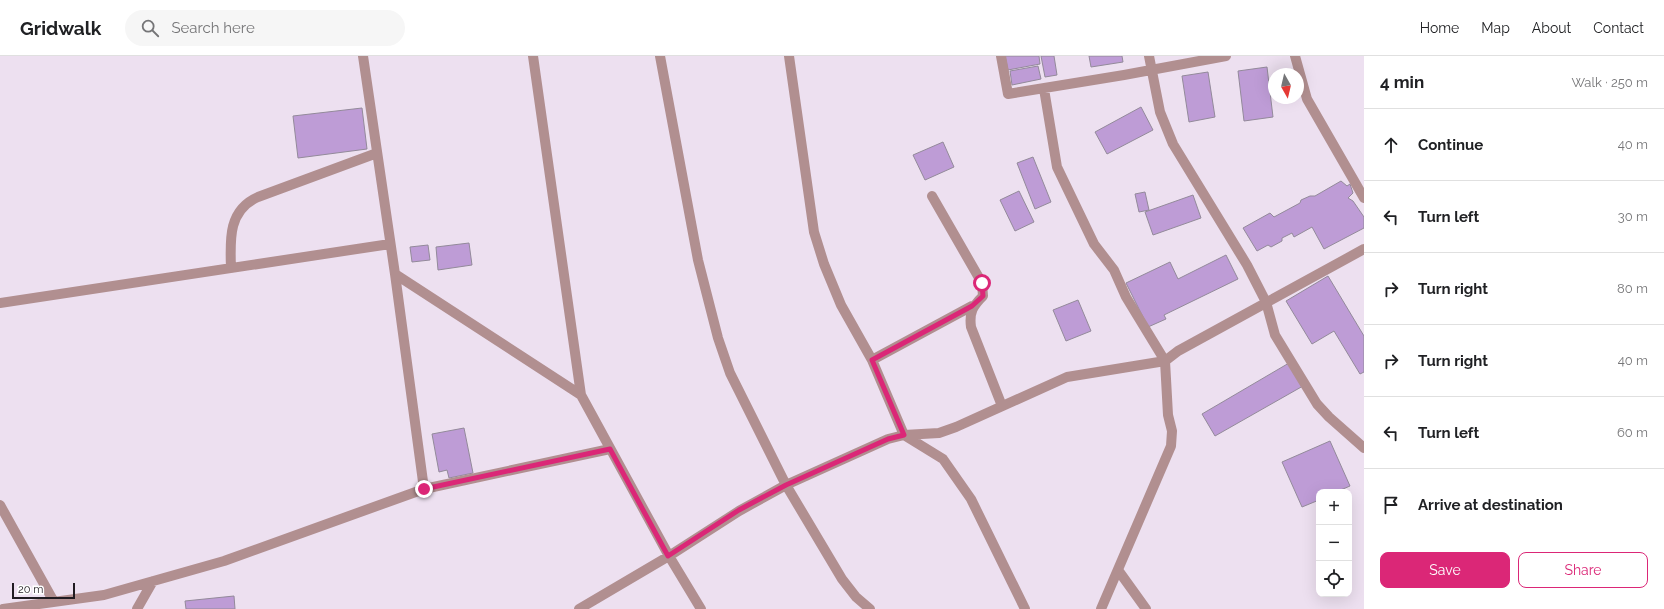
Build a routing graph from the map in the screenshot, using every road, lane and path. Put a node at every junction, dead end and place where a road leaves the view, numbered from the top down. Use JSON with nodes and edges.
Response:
{"nodes":[{"id":1,"x":363,"y":56,"type":"edge"},
{"id":2,"x":533,"y":56,"type":"edge"},
{"id":3,"x":660,"y":56,"type":"edge"},
{"id":4,"x":789,"y":56,"type":"edge"},
{"id":5,"x":1001,"y":56,"type":"edge"},
{"id":6,"x":1149,"y":56,"type":"edge"},
{"id":7,"x":1226,"y":56,"type":"edge"},
{"id":8,"x":1295,"y":56,"type":"edge"},
{"id":9,"x":1152,"y":70,"type":"junction"},
{"id":10,"x":1044,"y":88,"type":"junction"},
{"id":11,"x":377,"y":152,"type":"junction"},
{"id":12,"x":932,"y":196,"type":"dead end"},
{"id":13,"x":1364,"y":198,"type":"edge"},
{"id":14,"x":390,"y":244,"type":"junction"},
{"id":15,"x":1364,"y":249,"type":"edge"},
{"id":16,"x":231,"y":268,"type":"junction"},
{"id":17,"x":395,"y":274,"type":"junction"},
{"id":18,"x":1266,"y":302,"type":"junction"},
{"id":19,"x":0,"y":303,"type":"edge"},
{"id":20,"x":972,"y":306,"type":"junction"},
{"id":21,"x":872,"y":360,"type":"junction"},
{"id":22,"x":1165,"y":361,"type":"junction"},
{"id":23,"x":581,"y":395,"type":"junction"},
{"id":24,"x":1002,"y":406,"type":"junction"},
{"id":25,"x":904,"y":435,"type":"junction"},
{"id":26,"x":1364,"y":448,"type":"edge"},
{"id":27,"x":610,"y":449,"type":"junction"},
{"id":28,"x":786,"y":485,"type":"junction"},
{"id":29,"x":424,"y":489,"type":"junction"},
{"id":30,"x":0,"y":505,"type":"edge"},
{"id":31,"x":668,"y":556,"type":"junction"},
{"id":32,"x":1118,"y":570,"type":"junction"},
{"id":33,"x":153,"y":581,"type":"junction"},
{"id":34,"x":54,"y":602,"type":"junction"},
{"id":35,"x":3,"y":609,"type":"edge"},
{"id":36,"x":137,"y":609,"type":"edge"},
{"id":37,"x":579,"y":609,"type":"edge"},
{"id":38,"x":701,"y":609,"type":"edge"},
{"id":39,"x":870,"y":609,"type":"edge"},
{"id":40,"x":1025,"y":609,"type":"edge"},
{"id":41,"x":1101,"y":609,"type":"edge"},
{"id":42,"x":1146,"y":609,"type":"edge"}],
"edges":[{"from":1,"to":11,"type":"street"},
{"from":2,"to":23,"type":"street"},
{"from":3,"to":28,"type":"street"},
{"from":4,"to":21,"type":"street"},
{"from":5,"to":10,"type":"street"},
{"from":6,"to":9,"type":"street"},
{"from":7,"to":9,"type":"street"},
{"from":8,"to":13,"type":"street"},
{"from":9,"to":10,"type":"street"},
{"from":9,"to":18,"type":"street"},
{"from":10,"to":22,"type":"street"},
{"from":11,"to":14,"type":"street"},
{"from":11,"to":16,"type":"street"},
{"from":12,"to":20,"type":"street"},
{"from":14,"to":16,"type":"street"},
{"from":14,"to":17,"type":"street"},
{"from":15,"to":18,"type":"street"},
{"from":16,"to":19,"type":"street"},
{"from":17,"to":23,"type":"street"},
{"from":17,"to":29,"type":"street"},
{"from":18,"to":22,"type":"street"},
{"from":18,"to":26,"type":"street"},
{"from":20,"to":21,"type":"street"},
{"from":20,"to":24,"type":"street"},
{"from":21,"to":25,"type":"street"},
{"from":22,"to":24,"type":"street"},
{"from":22,"to":32,"type":"street"},
{"from":23,"to":27,"type":"street"},
{"from":24,"to":25,"type":"street"},
{"from":25,"to":28,"type":"street"},
{"from":25,"to":40,"type":"street"},
{"from":27,"to":29,"type":"street"},
{"from":27,"to":31,"type":"street"},
{"from":28,"to":31,"type":"street"},
{"from":28,"to":39,"type":"street"},
{"from":29,"to":33,"type":"street"},
{"from":30,"to":34,"type":"street"},
{"from":31,"to":37,"type":"street"},
{"from":31,"to":38,"type":"street"},
{"from":32,"to":41,"type":"street"},
{"from":32,"to":42,"type":"street"},
{"from":33,"to":34,"type":"street"},
{"from":33,"to":36,"type":"street"},
{"from":34,"to":35,"type":"street"}]}
